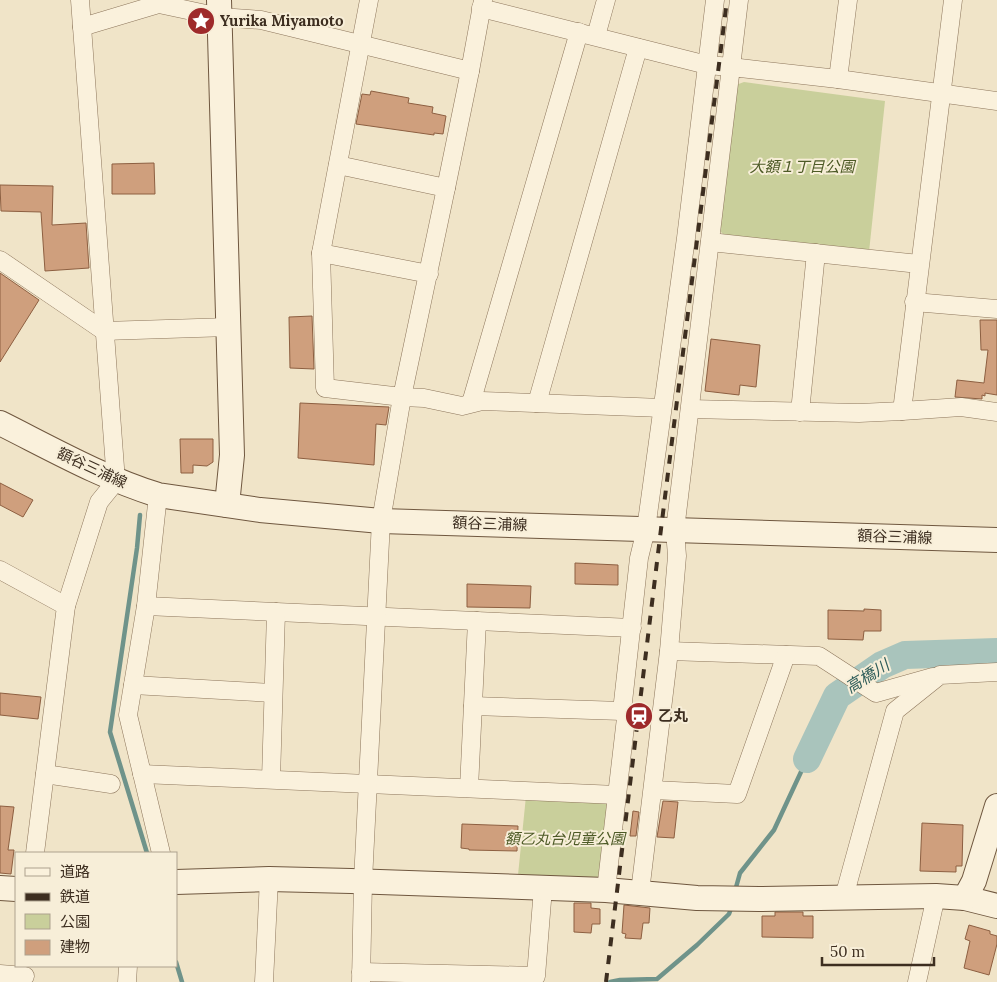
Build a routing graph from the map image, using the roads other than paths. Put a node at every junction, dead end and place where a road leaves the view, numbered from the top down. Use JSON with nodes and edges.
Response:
{"nodes":[{"id":1,"x":80,"y":0,"type":"edge"},
{"id":2,"x":369,"y":0,"type":"edge"},
{"id":3,"x":606,"y":0,"type":"edge"},
{"id":4,"x":715,"y":0,"type":"edge"},
{"id":5,"x":738,"y":0,"type":"edge"},
{"id":6,"x":848,"y":0,"type":"edge"},
{"id":7,"x":953,"y":0,"type":"edge"},
{"id":8,"x":160,"y":2,"type":"edge"},
{"id":9,"x":482,"y":4,"type":"edge"},
{"id":10,"x":220,"y":9,"type":"edge"},
{"id":11,"x":82,"y":27,"type":"junction"},
{"id":12,"x":579,"y":32,"type":"junction"},
{"id":13,"x":596,"y":36,"type":"junction"},
{"id":14,"x":361,"y":45,"type":"junction"},
{"id":15,"x":638,"y":48,"type":"junction"},
{"id":16,"x":707,"y":65,"type":"junction"},
{"id":17,"x":731,"y":67,"type":"junction"},
{"id":18,"x":470,"y":71,"type":"junction"},
{"id":19,"x":838,"y":79,"type":"junction"},
{"id":20,"x":940,"y":94,"type":"junction"},
{"id":21,"x":997,"y":101,"type":"edge"},
{"id":22,"x":338,"y":165,"type":"junction"},
{"id":23,"x":446,"y":188,"type":"junction"},
{"id":24,"x":710,"y":242,"type":"junction"},
{"id":25,"x":321,"y":253,"type":"junction"},
{"id":26,"x":816,"y":253,"type":"junction"},
{"id":27,"x":0,"y":260,"type":"edge"},
{"id":28,"x":919,"y":264,"type":"junction"},
{"id":29,"x":429,"y":274,"type":"junction"},
{"id":30,"x":914,"y":302,"type":"junction"},
{"id":31,"x":997,"y":309,"type":"edge"},
{"id":32,"x":229,"y":327,"type":"junction"},
{"id":33,"x":104,"y":331,"type":"junction"},
{"id":34,"x":402,"y":397,"type":"junction"},
{"id":35,"x":472,"y":403,"type":"junction"},
{"id":36,"x":537,"y":403,"type":"junction"},
{"id":37,"x":662,"y":408,"type":"junction"},
{"id":38,"x":690,"y":409,"type":"junction"},
{"id":39,"x":902,"y":411,"type":"junction"},
{"id":40,"x":800,"y":412,"type":"junction"},
{"id":41,"x":997,"y":412,"type":"edge"},
{"id":42,"x":0,"y":423,"type":"edge"},
{"id":43,"x":120,"y":482,"type":"junction"},
{"id":44,"x":154,"y":494,"type":"junction"},
{"id":45,"x":227,"y":505,"type":"junction"},
{"id":46,"x":381,"y":521,"type":"junction"},
{"id":47,"x":646,"y":529,"type":"junction"},
{"id":48,"x":675,"y":530,"type":"junction"},
{"id":49,"x":997,"y":540,"type":"edge"},
{"id":50,"x":0,"y":570,"type":"edge"},
{"id":51,"x":66,"y":606,"type":"junction"},
{"id":52,"x":146,"y":606,"type":"junction"},
{"id":53,"x":276,"y":612,"type":"junction"},
{"id":54,"x":375,"y":616,"type":"junction"},
{"id":55,"x":477,"y":621,"type":"junction"},
{"id":56,"x":632,"y":628,"type":"junction"},
{"id":57,"x":669,"y":651,"type":"junction"},
{"id":58,"x":786,"y":655,"type":"junction"},
{"id":59,"x":997,"y":672,"type":"edge"},
{"id":60,"x":940,"y":675,"type":"junction"},
{"id":61,"x":133,"y":685,"type":"junction"},
{"id":62,"x":273,"y":693,"type":"junction"},
{"id":63,"x":473,"y":706,"type":"junction"},
{"id":64,"x":622,"y":711,"type":"junction"},
{"id":65,"x":45,"y":774,"type":"junction"},
{"id":66,"x":142,"y":774,"type":"junction"},
{"id":67,"x":271,"y":779,"type":"junction"},
{"id":68,"x":111,"y":784,"type":"dead end"},
{"id":69,"x":369,"y":784,"type":"junction"},
{"id":70,"x":469,"y":788,"type":"junction"},
{"id":71,"x":653,"y":790,"type":"junction"},
{"id":72,"x":617,"y":795,"type":"junction"},
{"id":73,"x":997,"y":806,"type":"edge"},
{"id":74,"x":35,"y":852,"type":"edge"},
{"id":75,"x":161,"y":852,"type":"edge"},
{"id":76,"x":268,"y":879,"type":"junction"},
{"id":77,"x":364,"y":881,"type":"junction"},
{"id":78,"x":178,"y":882,"type":"edge"},
{"id":79,"x":0,"y":888,"type":"edge"},
{"id":80,"x":542,"y":888,"type":"junction"},
{"id":81,"x":15,"y":889,"type":"edge"},
{"id":82,"x":606,"y":890,"type":"junction"},
{"id":83,"x":640,"y":892,"type":"junction"},
{"id":84,"x":936,"y":896,"type":"junction"},
{"id":85,"x":844,"y":897,"type":"junction"},
{"id":86,"x":965,"y":898,"type":"junction"},
{"id":87,"x":997,"y":906,"type":"edge"},
{"id":88,"x":128,"y":967,"type":"edge"},
{"id":89,"x":0,"y":974,"type":"edge"},
{"id":90,"x":25,"y":975,"type":"edge"},
{"id":91,"x":361,"y":977,"type":"edge"},
{"id":92,"x":127,"y":982,"type":"edge"},
{"id":93,"x":264,"y":982,"type":"edge"},
{"id":94,"x":916,"y":982,"type":"edge"}],
"edges":[{"from":1,"to":11,"type":"street"},
{"from":2,"to":14,"type":"street"},
{"from":3,"to":13,"type":"street"},
{"from":4,"to":16,"type":"street"},
{"from":5,"to":17,"type":"street"},
{"from":6,"to":19,"type":"street"},
{"from":7,"to":20,"type":"street"},
{"from":8,"to":10,"type":"street"},
{"from":8,"to":11,"type":"street"},
{"from":9,"to":12,"type":"street"},
{"from":9,"to":18,"type":"street"},
{"from":10,"to":14,"type":"street"},
{"from":10,"to":32,"type":"street"},
{"from":11,"to":33,"type":"street"},
{"from":12,"to":13,"type":"street"},
{"from":12,"to":35,"type":"street"},
{"from":13,"to":15,"type":"street"},
{"from":14,"to":18,"type":"street"},
{"from":14,"to":22,"type":"street"},
{"from":15,"to":16,"type":"street"},
{"from":15,"to":36,"type":"street"},
{"from":16,"to":17,"type":"street"},
{"from":16,"to":37,"type":"street"},
{"from":17,"to":19,"type":"street"},
{"from":17,"to":24,"type":"street"},
{"from":18,"to":23,"type":"street"},
{"from":19,"to":20,"type":"street"},
{"from":20,"to":21,"type":"street"},
{"from":20,"to":28,"type":"street"},
{"from":22,"to":23,"type":"street"},
{"from":22,"to":25,"type":"street"},
{"from":23,"to":29,"type":"street"},
{"from":24,"to":26,"type":"street"},
{"from":24,"to":38,"type":"street"},
{"from":25,"to":29,"type":"street"},
{"from":25,"to":34,"type":"street"},
{"from":26,"to":28,"type":"street"},
{"from":26,"to":40,"type":"street"},
{"from":27,"to":33,"type":"street"},
{"from":28,"to":30,"type":"street"},
{"from":29,"to":34,"type":"street"},
{"from":30,"to":31,"type":"street"},
{"from":30,"to":39,"type":"street"},
{"from":32,"to":33,"type":"street"},
{"from":32,"to":45,"type":"street"},
{"from":33,"to":43,"type":"street"},
{"from":34,"to":35,"type":"street"},
{"from":34,"to":46,"type":"street"},
{"from":35,"to":36,"type":"street"},
{"from":36,"to":37,"type":"street"},
{"from":37,"to":47,"type":"street"},
{"from":38,"to":40,"type":"street"},
{"from":38,"to":48,"type":"street"},
{"from":39,"to":40,"type":"street"},
{"from":39,"to":41,"type":"street"},
{"from":42,"to":43,"type":"street","name":"額谷三浦線"},
{"from":43,"to":44,"type":"street","name":"額谷三浦線"},
{"from":43,"to":51,"type":"street"},
{"from":44,"to":45,"type":"street","name":"額谷三浦線"},
{"from":44,"to":52,"type":"street"},
{"from":45,"to":46,"type":"street","name":"額谷三浦線"},
{"from":46,"to":47,"type":"street","name":"額谷三浦線"},
{"from":46,"to":54,"type":"street"},
{"from":47,"to":48,"type":"street","name":"額谷三浦線"},
{"from":47,"to":56,"type":"street"},
{"from":48,"to":49,"type":"street","name":"額谷三浦線"},
{"from":48,"to":57,"type":"street"},
{"from":50,"to":51,"type":"street"},
{"from":51,"to":65,"type":"street"},
{"from":52,"to":53,"type":"street"},
{"from":52,"to":61,"type":"street"},
{"from":53,"to":54,"type":"street"},
{"from":53,"to":62,"type":"street"},
{"from":54,"to":55,"type":"street"},
{"from":54,"to":69,"type":"street"},
{"from":55,"to":56,"type":"street"},
{"from":55,"to":63,"type":"street"},
{"from":56,"to":64,"type":"street"},
{"from":57,"to":58,"type":"street"},
{"from":57,"to":71,"type":"street"},
{"from":58,"to":60,"type":"street"},
{"from":58,"to":71,"type":"street"},
{"from":59,"to":60,"type":"street"},
{"from":60,"to":85,"type":"street"},
{"from":61,"to":62,"type":"street"},
{"from":61,"to":66,"type":"street"},
{"from":62,"to":67,"type":"street"},
{"from":63,"to":64,"type":"street"},
{"from":63,"to":70,"type":"street"},
{"from":64,"to":72,"type":"street"},
{"from":65,"to":68,"type":"street"},
{"from":65,"to":74,"type":"street"},
{"from":66,"to":67,"type":"street"},
{"from":66,"to":75,"type":"street"},
{"from":67,"to":69,"type":"street"},
{"from":69,"to":70,"type":"street"},
{"from":69,"to":77,"type":"street"},
{"from":70,"to":72,"type":"street"},
{"from":71,"to":83,"type":"street"},
{"from":72,"to":82,"type":"street"},
{"from":73,"to":86,"type":"street"},
{"from":76,"to":77,"type":"street"},
{"from":76,"to":78,"type":"street"},
{"from":76,"to":93,"type":"street"},
{"from":77,"to":80,"type":"street"},
{"from":77,"to":91,"type":"street"},
{"from":79,"to":81,"type":"street"},
{"from":80,"to":82,"type":"street"},
{"from":80,"to":91,"type":"street"},
{"from":82,"to":83,"type":"street"},
{"from":83,"to":85,"type":"street"},
{"from":84,"to":85,"type":"street"},
{"from":84,"to":86,"type":"street"},
{"from":84,"to":94,"type":"street"},
{"from":86,"to":87,"type":"street"},
{"from":88,"to":92,"type":"street"},
{"from":89,"to":90,"type":"street"}]}
